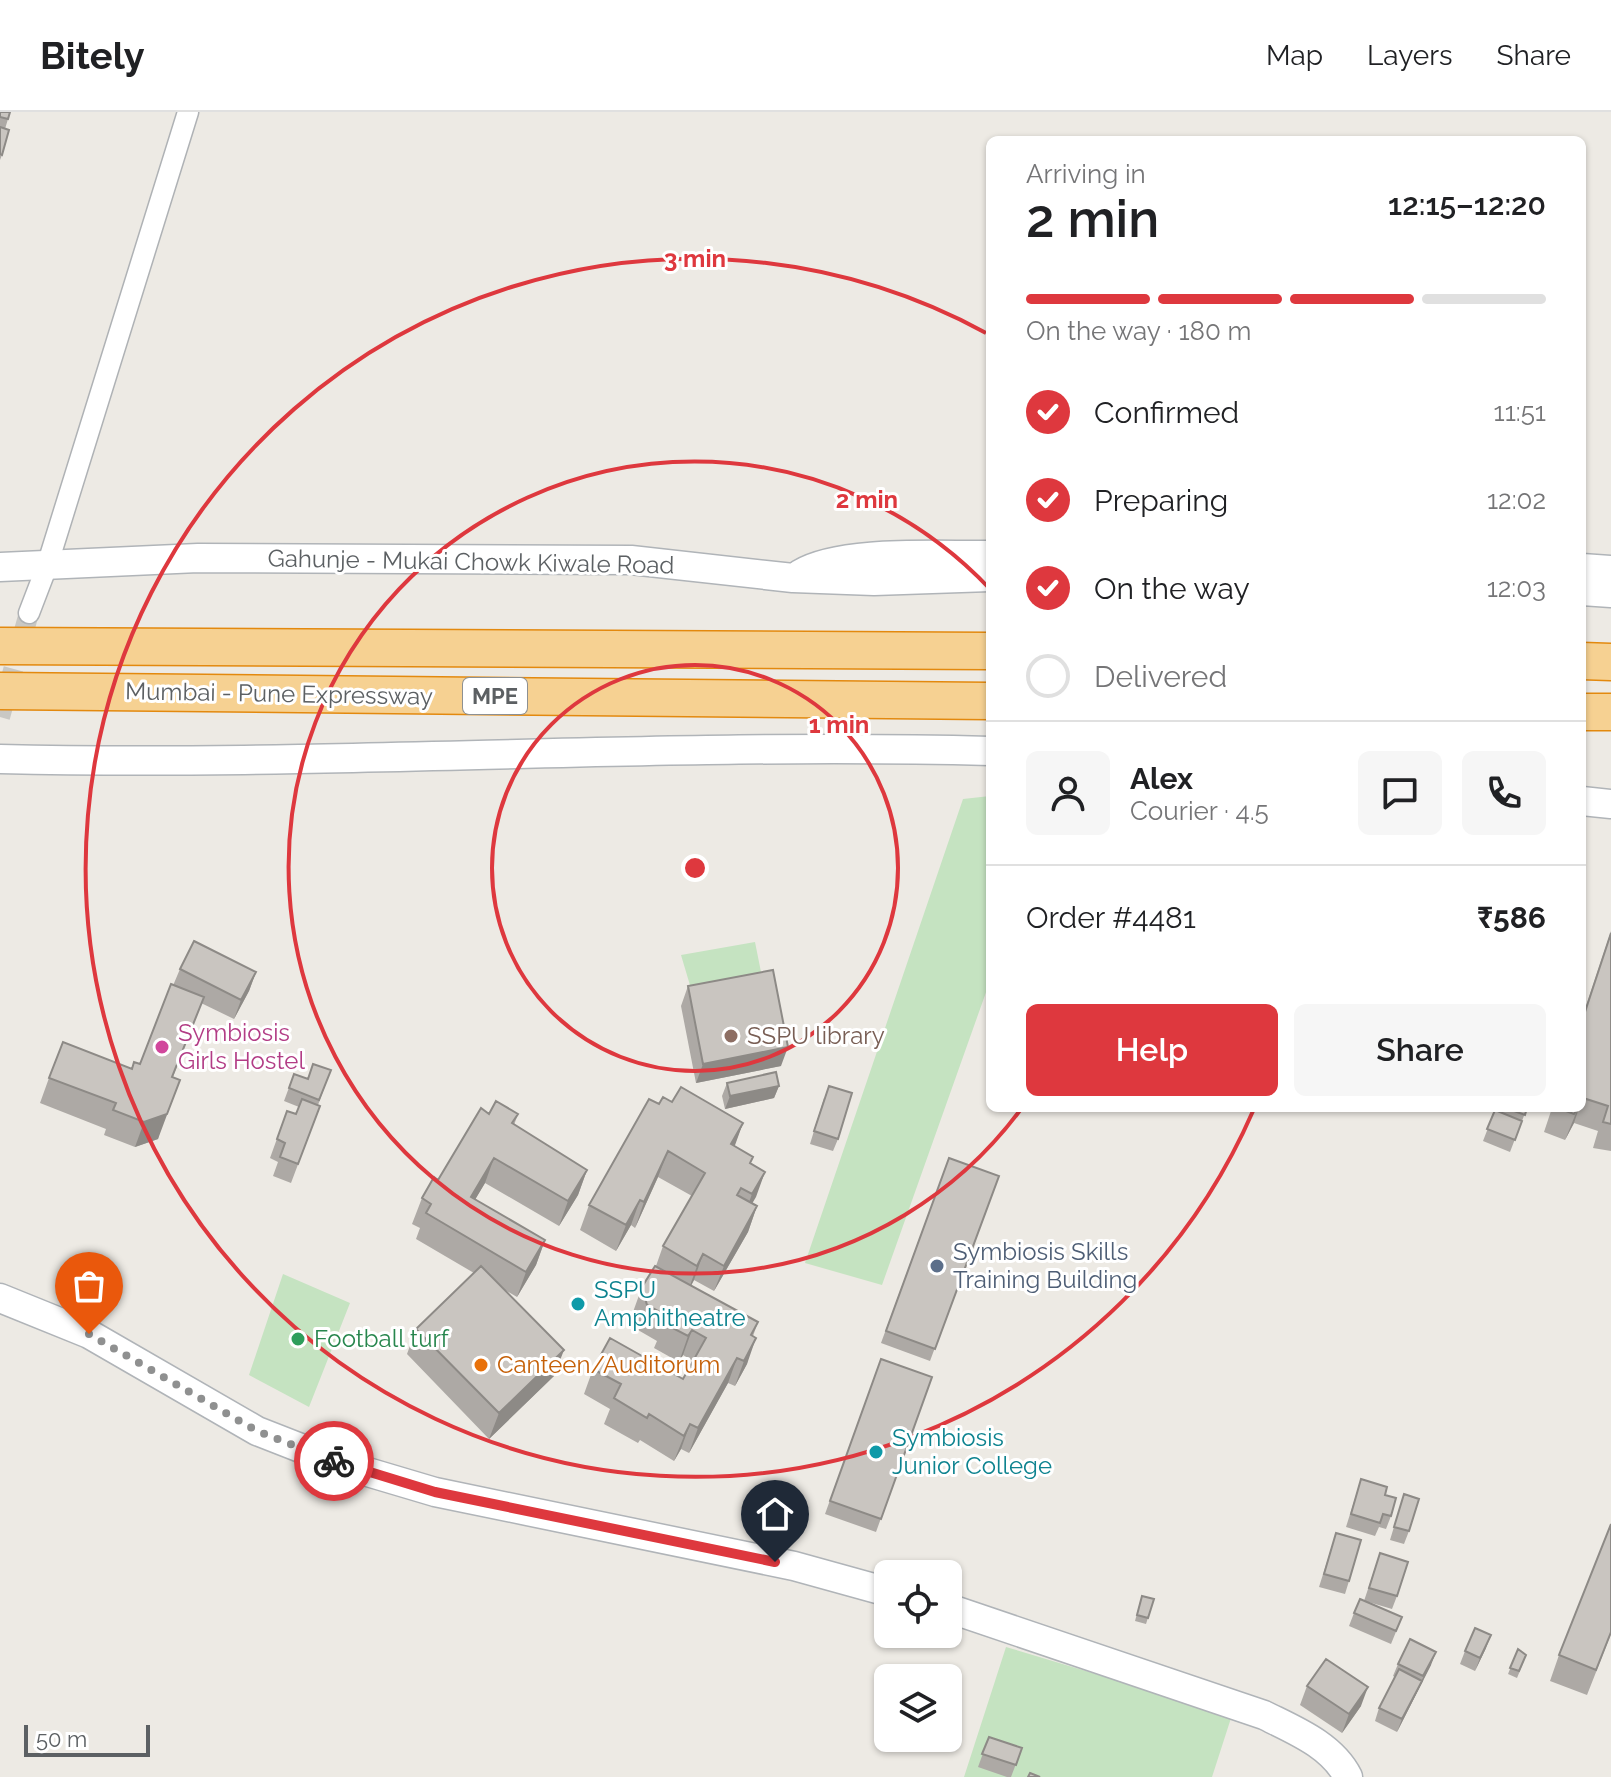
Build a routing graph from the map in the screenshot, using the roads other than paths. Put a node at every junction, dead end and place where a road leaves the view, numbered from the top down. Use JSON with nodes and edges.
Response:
{"nodes":[{"id":1,"x":188,"y":112,"type":"edge"},
{"id":2,"x":986,"y":555,"type":"edge"},
{"id":3,"x":47,"y":566,"type":"junction"},
{"id":4,"x":0,"y":567,"type":"edge"},
{"id":5,"x":1586,"y":568,"type":"edge"},
{"id":6,"x":1611,"y":570,"type":"edge"},
{"id":7,"x":986,"y":577,"type":"edge"},
{"id":8,"x":793,"y":578,"type":"junction"},
{"id":9,"x":1586,"y":591,"type":"edge"},
{"id":10,"x":1611,"y":593,"type":"edge"},
{"id":11,"x":29,"y":613,"type":"tunnel mouth"},
{"id":12,"x":0,"y":646,"type":"edge"},
{"id":13,"x":986,"y":651,"type":"edge"},
{"id":14,"x":1586,"y":661,"type":"edge"},
{"id":15,"x":1611,"y":662,"type":"edge"},
{"id":16,"x":0,"y":691,"type":"edge"},
{"id":17,"x":986,"y":701,"type":"edge"},
{"id":18,"x":1586,"y":712,"type":"edge"},
{"id":19,"x":1611,"y":712,"type":"edge"},
{"id":20,"x":986,"y":751,"type":"edge"},
{"id":21,"x":0,"y":759,"type":"edge"},
{"id":22,"x":1586,"y":801,"type":"edge"},
{"id":23,"x":1611,"y":804,"type":"edge"},
{"id":24,"x":0,"y":1298,"type":"edge"},
{"id":25,"x":874,"y":1588,"type":"edge"},
{"id":26,"x":962,"y":1613,"type":"edge"},
{"id":27,"x":1348,"y":1777,"type":"edge"}],
"edges":[{"from":1,"to":3,"type":"street"},
{"from":2,"to":8,"type":"street"},
{"from":3,"to":4,"type":"street","name":"Gahunje - Mukai Chowk Kiwale Road"},
{"from":3,"to":8,"type":"street","name":"Gahunje - Mukai Chowk Kiwale Road"},
{"from":3,"to":11,"type":"street"},
{"from":5,"to":6,"type":"street"},
{"from":7,"to":8,"type":"street","name":"Gahunje - Mukai Chowk Kiwale Road"},
{"from":9,"to":10,"type":"street"},
{"from":12,"to":13,"type":"highway","name":"Mumbai - Pune Expressway","number":"MPE"},
{"from":14,"to":15,"type":"highway"},
{"from":16,"to":17,"type":"highway","name":"Mumbai - Pune Expressway","number":"MPE"},
{"from":18,"to":19,"type":"highway"},
{"from":20,"to":21,"type":"street"},
{"from":22,"to":23,"type":"street"},
{"from":24,"to":25,"type":"street"},
{"from":26,"to":27,"type":"street"}]}
